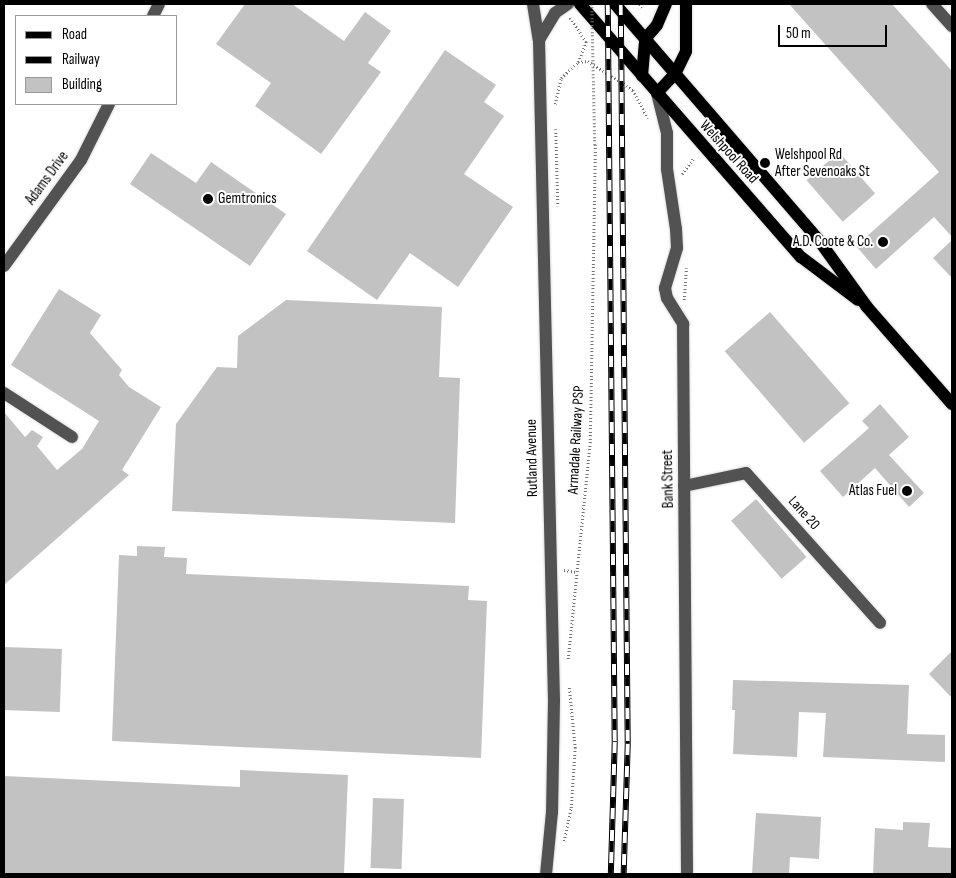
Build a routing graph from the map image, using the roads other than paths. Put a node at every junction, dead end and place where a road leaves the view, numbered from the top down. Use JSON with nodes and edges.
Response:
{"nodes":[{"id":1,"x":533,"y":4,"type":"edge"},
{"id":2,"x":580,"y":4,"type":"edge"},
{"id":3,"x":615,"y":4,"type":"edge"},
{"id":4,"x":666,"y":4,"type":"edge"},
{"id":5,"x":686,"y":4,"type":"edge"},
{"id":6,"x":932,"y":4,"type":"edge"},
{"id":7,"x":564,"y":6,"type":"edge"},
{"id":8,"x":952,"y":26,"type":"edge"},
{"id":9,"x":645,"y":39,"type":"junction"},
{"id":10,"x":539,"y":40,"type":"junction"},
{"id":11,"x":675,"y":74,"type":"junction"},
{"id":12,"x":642,"y":76,"type":"junction"},
{"id":13,"x":656,"y":92,"type":"junction"},
{"id":14,"x":108,"y":105,"type":"edge"},
{"id":15,"x":4,"y":266,"type":"edge"},
{"id":16,"x":868,"y":307,"type":"junction"},
{"id":17,"x":4,"y":393,"type":"edge"},
{"id":18,"x":952,"y":404,"type":"edge"},
{"id":19,"x":72,"y":437,"type":"dead end"},
{"id":20,"x":684,"y":486,"type":"junction"},
{"id":21,"x":880,"y":623,"type":"dead end"},
{"id":22,"x":546,"y":874,"type":"edge"},
{"id":23,"x":687,"y":874,"type":"edge"}],
"edges":[{"from":1,"to":10,"type":"street","name":"Rutland Avenue"},
{"from":2,"to":12,"type":"main road","name":"Welshpool Road"},
{"from":3,"to":9,"type":"main road","name":"Welshpool Road"},
{"from":4,"to":9,"type":"main road"},
{"from":5,"to":11,"type":"main road"},
{"from":6,"to":8,"type":"street"},
{"from":7,"to":10,"type":"street"},
{"from":9,"to":11,"type":"main road","name":"Welshpool Road"},
{"from":9,"to":12,"type":"main road"},
{"from":10,"to":22,"type":"street","name":"Rutland Avenue"},
{"from":11,"to":13,"type":"main road"},
{"from":11,"to":16,"type":"main road","name":"Welshpool Road"},
{"from":12,"to":13,"type":"main road","name":"Welshpool Road"},
{"from":13,"to":16,"type":"main road","name":"Welshpool Road"},
{"from":13,"to":20,"type":"street","name":"Bank Street"},
{"from":14,"to":15,"type":"street","name":"Adams Drive"},
{"from":16,"to":18,"type":"main road","name":"Welshpool Road"},
{"from":17,"to":19,"type":"street"},
{"from":20,"to":21,"type":"street","name":"Lane 20"},
{"from":20,"to":23,"type":"street","name":"Bank Street"}]}
